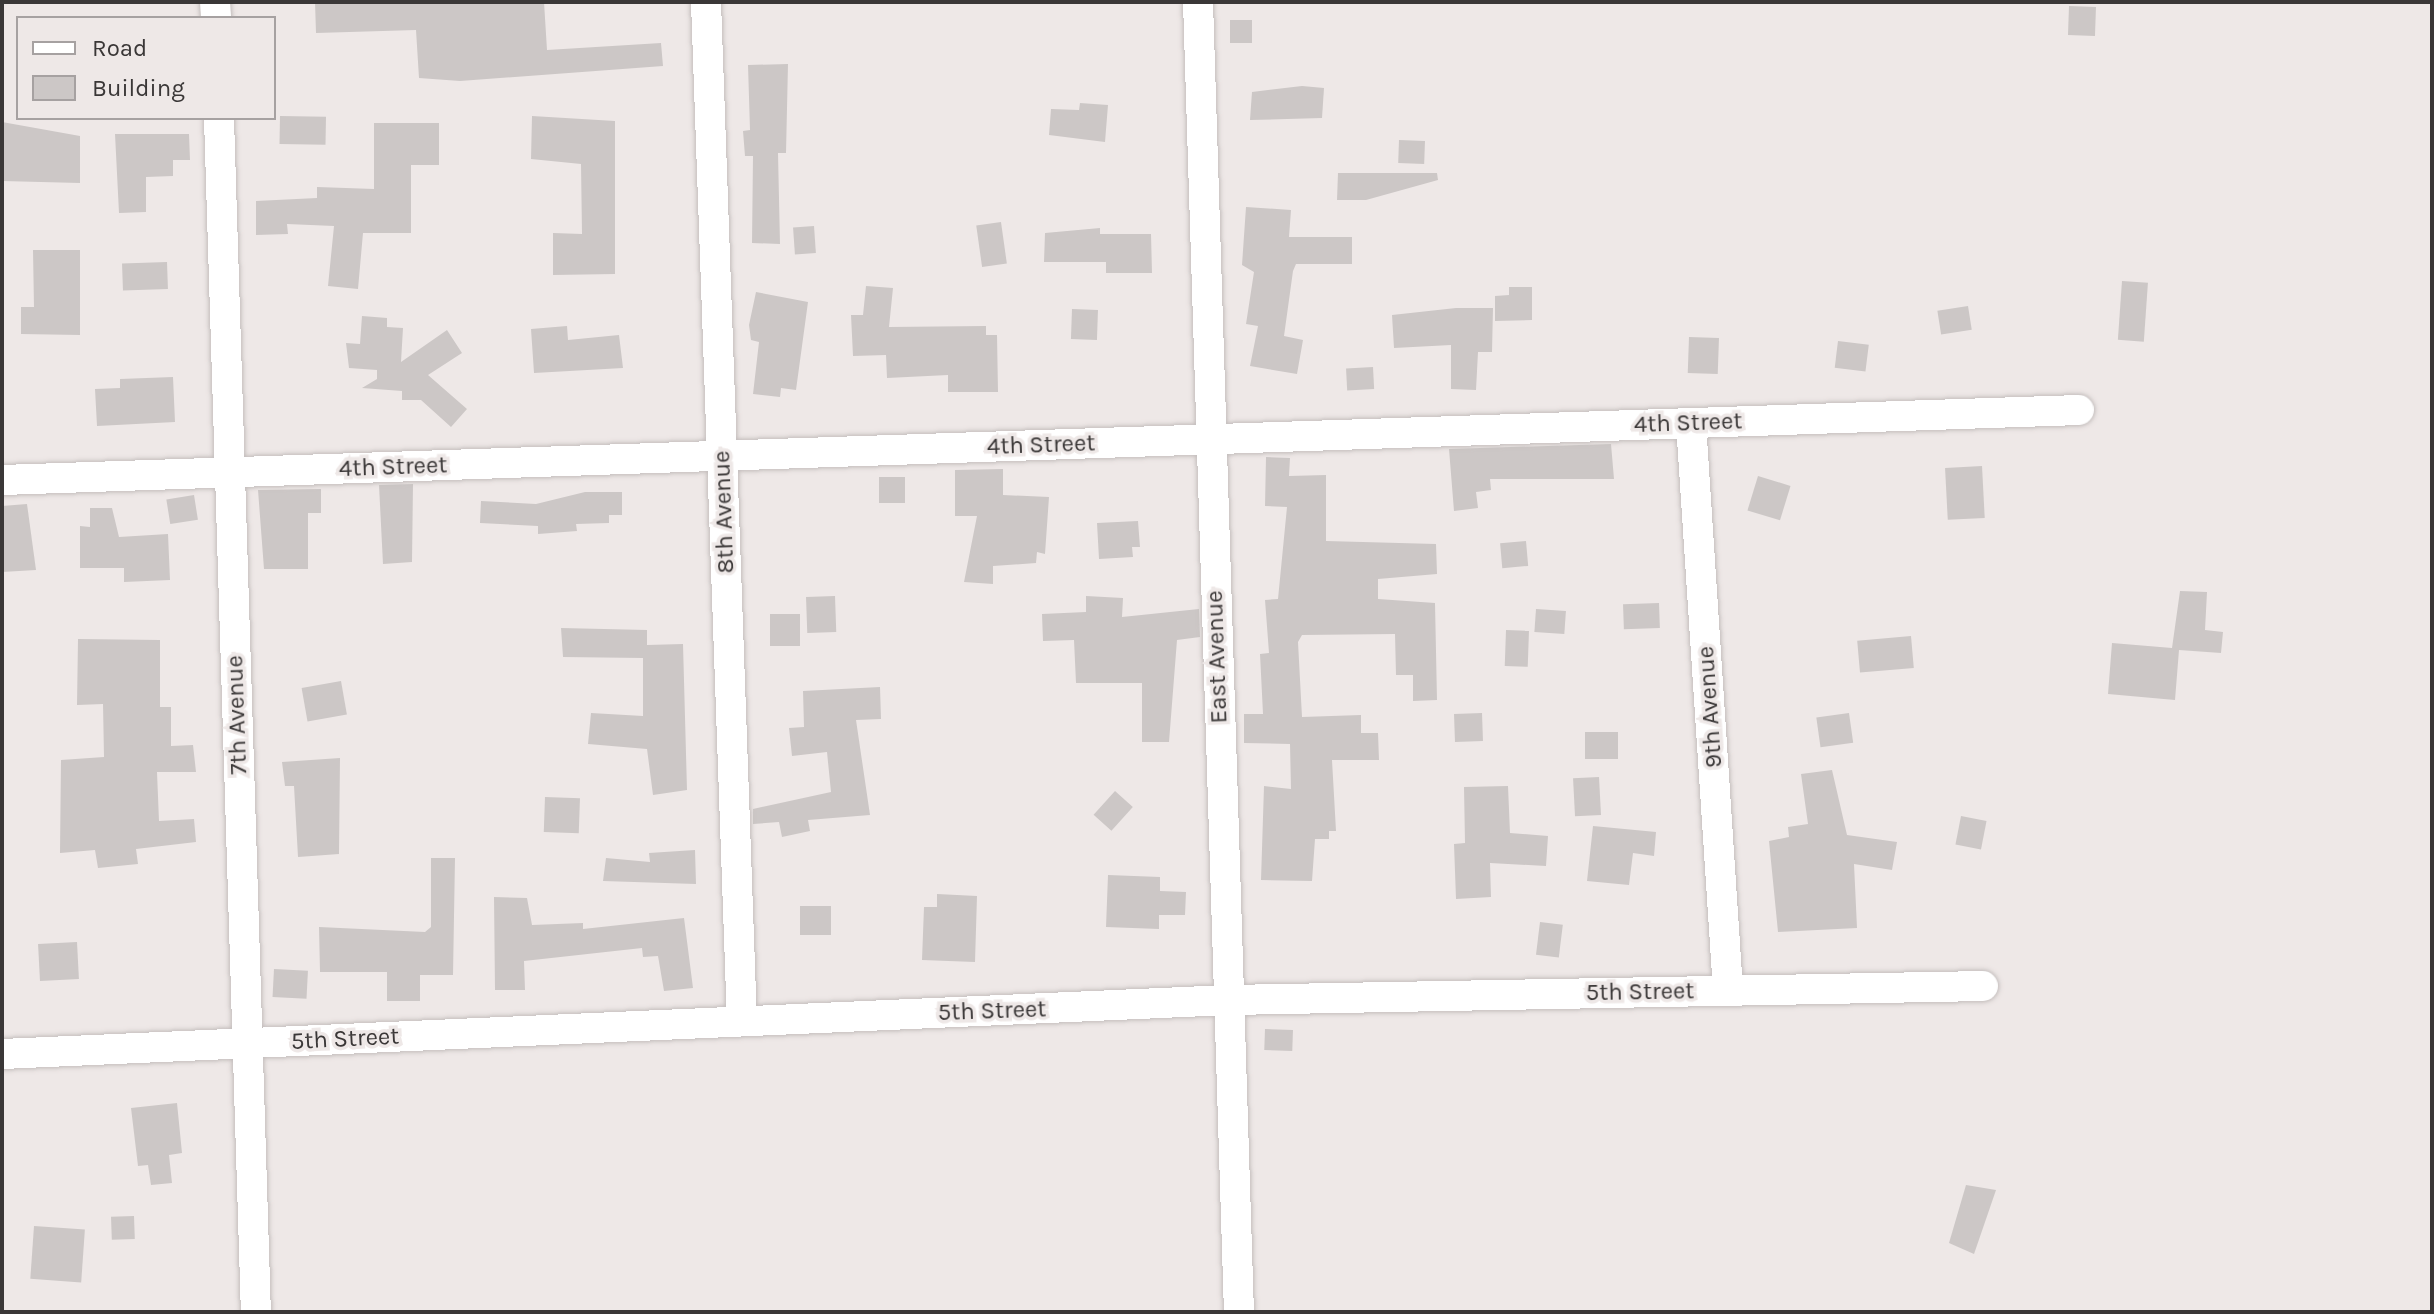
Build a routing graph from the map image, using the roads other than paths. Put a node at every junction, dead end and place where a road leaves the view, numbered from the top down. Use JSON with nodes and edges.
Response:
{"nodes":[{"id":1,"x":706,"y":2,"type":"edge"},
{"id":2,"x":1198,"y":2,"type":"edge"},
{"id":3,"x":219,"y":120,"type":"edge"},
{"id":4,"x":2079,"y":410,"type":"dead end"},
{"id":5,"x":1691,"y":423,"type":"junction"},
{"id":6,"x":1209,"y":439,"type":"junction"},
{"id":7,"x":722,"y":455,"type":"junction"},
{"id":8,"x":230,"y":472,"type":"junction"},
{"id":9,"x":2,"y":480,"type":"edge"},
{"id":10,"x":1983,"y":986,"type":"dead end"},
{"id":11,"x":1728,"y":991,"type":"junction"},
{"id":12,"x":1229,"y":1000,"type":"junction"},
{"id":13,"x":742,"y":1021,"type":"junction"},
{"id":14,"x":248,"y":1043,"type":"junction"},
{"id":15,"x":2,"y":1054,"type":"edge"},
{"id":16,"x":256,"y":1312,"type":"edge"},
{"id":17,"x":1239,"y":1312,"type":"edge"}],
"edges":[{"from":1,"to":7,"type":"street","name":"8th Avenue"},
{"from":2,"to":6,"type":"street","name":"East Avenue"},
{"from":3,"to":8,"type":"street","name":"7th Avenue"},
{"from":4,"to":5,"type":"street","name":"4th Street"},
{"from":5,"to":6,"type":"street","name":"4th Street"},
{"from":5,"to":11,"type":"street","name":"9th Avenue"},
{"from":6,"to":7,"type":"street","name":"4th Street"},
{"from":6,"to":12,"type":"street","name":"East Avenue"},
{"from":7,"to":8,"type":"street","name":"4th Street"},
{"from":7,"to":13,"type":"street","name":"8th Avenue"},
{"from":8,"to":9,"type":"street","name":"4th Street"},
{"from":8,"to":14,"type":"street","name":"7th Avenue"},
{"from":10,"to":11,"type":"street","name":"5th Street"},
{"from":11,"to":12,"type":"street","name":"5th Street"},
{"from":12,"to":13,"type":"street","name":"5th Street"},
{"from":12,"to":17,"type":"street","name":"East Avenue"},
{"from":13,"to":14,"type":"street","name":"5th Street"},
{"from":14,"to":15,"type":"street","name":"5th Street"},
{"from":14,"to":16,"type":"street","name":"7th Avenue"}]}
